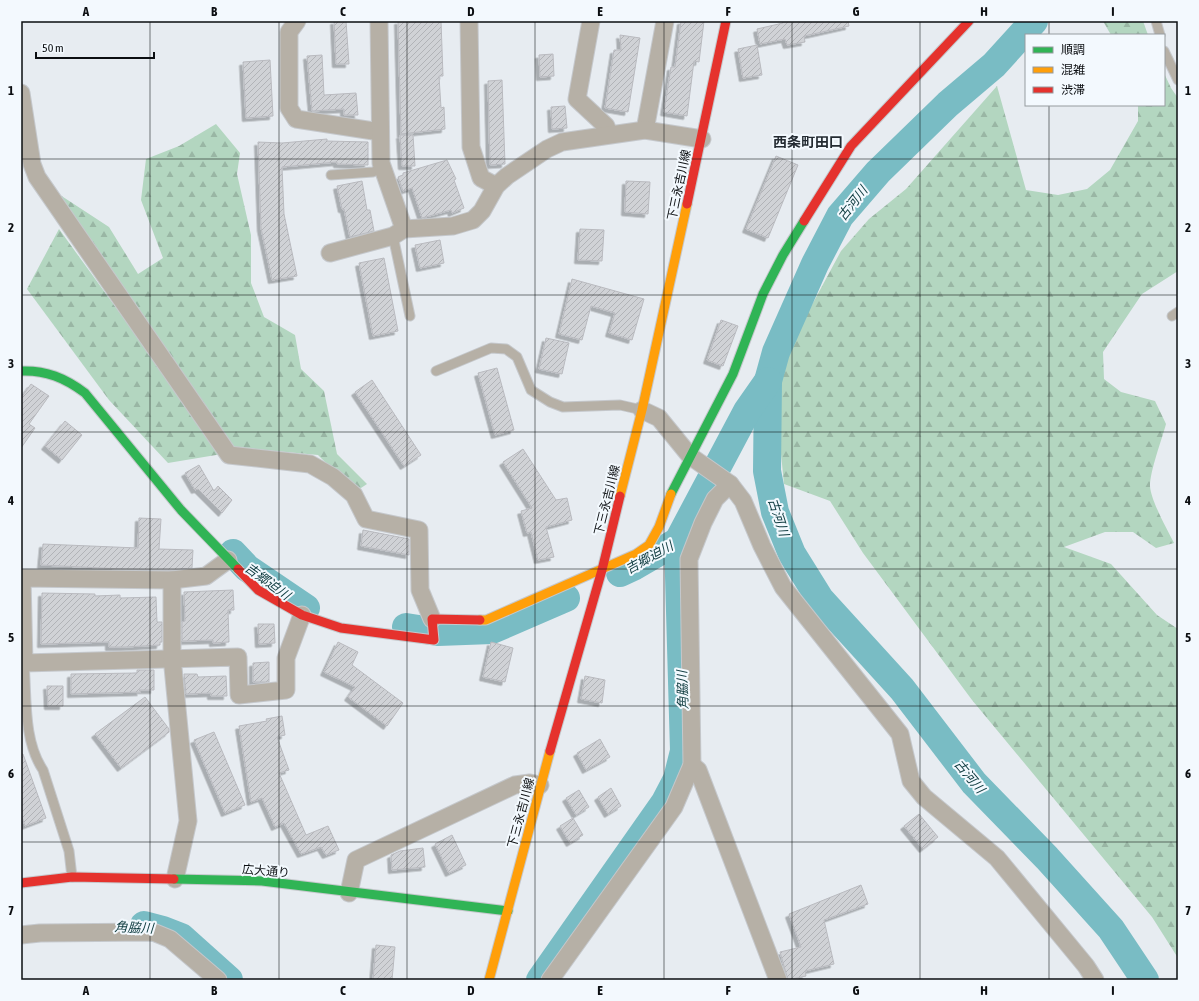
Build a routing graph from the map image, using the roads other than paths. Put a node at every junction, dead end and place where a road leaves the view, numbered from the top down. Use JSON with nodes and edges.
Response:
{"nodes":[{"id":1,"x":297,"y":21,"type":"edge"},
{"id":2,"x":379,"y":21,"type":"edge"},
{"id":3,"x":469,"y":21,"type":"edge"},
{"id":4,"x":591,"y":21,"type":"edge"},
{"id":5,"x":665,"y":21,"type":"edge"},
{"id":6,"x":726,"y":21,"type":"edge"},
{"id":7,"x":969,"y":21,"type":"edge"},
{"id":8,"x":1156,"y":21,"type":"edge"},
{"id":9,"x":1160,"y":34,"type":"edge"},
{"id":10,"x":1165,"y":53,"type":"edge"},
{"id":11,"x":1178,"y":80,"type":"edge"},
{"id":12,"x":21,"y":93,"type":"edge"},
{"id":13,"x":645,"y":130,"type":"junction"},
{"id":14,"x":380,"y":132,"type":"junction"},
{"id":15,"x":609,"y":134,"type":"junction"},
{"id":16,"x":702,"y":139,"type":"junction"},
{"id":17,"x":382,"y":168,"type":"junction"},
{"id":18,"x":331,"y":175,"type":"dead end"},
{"id":19,"x":496,"y":186,"type":"junction"},
{"id":20,"x":398,"y":232,"type":"junction"},
{"id":21,"x":330,"y":253,"type":"dead end"},
{"id":22,"x":410,"y":316,"type":"dead end"},
{"id":23,"x":436,"y":371,"type":"dead end"},
{"id":24,"x":21,"y":372,"type":"edge"},
{"id":25,"x":642,"y":410,"type":"junction"},
{"id":26,"x":692,"y":458,"type":"junction"},
{"id":27,"x":727,"y":481,"type":"junction"},
{"id":28,"x":228,"y":560,"type":"junction"},
{"id":29,"x":602,"y":570,"type":"junction"},
{"id":30,"x":172,"y":580,"type":"junction"},
{"id":31,"x":302,"y":615,"type":"junction"},
{"id":32,"x":432,"y":626,"type":"junction"},
{"id":33,"x":172,"y":657,"type":"junction"},
{"id":34,"x":24,"y":663,"type":"junction"},
{"id":35,"x":692,"y":765,"type":"junction"},
{"id":36,"x":540,"y":785,"type":"junction"},
{"id":37,"x":72,"y":877,"type":"junction"},
{"id":38,"x":174,"y":879,"type":"junction"},
{"id":39,"x":21,"y":883,"type":"edge"},
{"id":40,"x":349,"y":893,"type":"junction"},
{"id":41,"x":508,"y":911,"type":"junction"},
{"id":42,"x":21,"y":935,"type":"edge"},
{"id":43,"x":218,"y":980,"type":"edge"},
{"id":44,"x":489,"y":980,"type":"edge"},
{"id":45,"x":550,"y":980,"type":"edge"},
{"id":46,"x":778,"y":980,"type":"edge"},
{"id":47,"x":1095,"y":980,"type":"edge"}],
"edges":[{"from":1,"to":14,"type":"street"},
{"from":2,"to":14,"type":"street"},
{"from":3,"to":19,"type":"street"},
{"from":4,"to":15,"type":"street"},
{"from":5,"to":13,"type":"street"},
{"from":6,"to":16,"type":"street","name":"下三永吉川線"},
{"from":7,"to":26,"type":"street"},
{"from":8,"to":9,"type":"lane"},
{"from":10,"to":11,"type":"lane"},
{"from":12,"to":32,"type":"street"},
{"from":13,"to":15,"type":"street"},
{"from":13,"to":16,"type":"street"},
{"from":14,"to":17,"type":"street"},
{"from":15,"to":19,"type":"street"},
{"from":16,"to":25,"type":"street","name":"下三永吉川線"},
{"from":17,"to":18,"type":"lane"},
{"from":17,"to":20,"type":"street"},
{"from":19,"to":20,"type":"street"},
{"from":20,"to":21,"type":"street"},
{"from":20,"to":22,"type":"lane"},
{"from":23,"to":25,"type":"lane"},
{"from":24,"to":28,"type":"street"},
{"from":25,"to":26,"type":"street"},
{"from":25,"to":29,"type":"street","name":"下三永吉川線"},
{"from":26,"to":27,"type":"street"},
{"from":26,"to":29,"type":"street"},
{"from":27,"to":35,"type":"street"},
{"from":27,"to":47,"type":"street"},
{"from":28,"to":30,"type":"street"},
{"from":28,"to":31,"type":"street"},
{"from":29,"to":32,"type":"street"},
{"from":29,"to":36,"type":"street","name":"下三永吉川線"},
{"from":30,"to":33,"type":"street"},
{"from":30,"to":34,"type":"street"},
{"from":31,"to":32,"type":"street"},
{"from":31,"to":33,"type":"street"},
{"from":33,"to":34,"type":"street"},
{"from":33,"to":38,"type":"street"},
{"from":34,"to":37,"type":"lane"},
{"from":35,"to":45,"type":"street"},
{"from":35,"to":46,"type":"street"},
{"from":36,"to":40,"type":"street"},
{"from":36,"to":41,"type":"street","name":"下三永吉川線"},
{"from":37,"to":38,"type":"street","name":"広大通り"},
{"from":37,"to":39,"type":"street","name":"広大通り"},
{"from":38,"to":40,"type":"street","name":"広大通り"},
{"from":40,"to":41,"type":"street","name":"広大通り"},
{"from":41,"to":44,"type":"street","name":"下三永吉川線"},
{"from":42,"to":43,"type":"street"}]}
